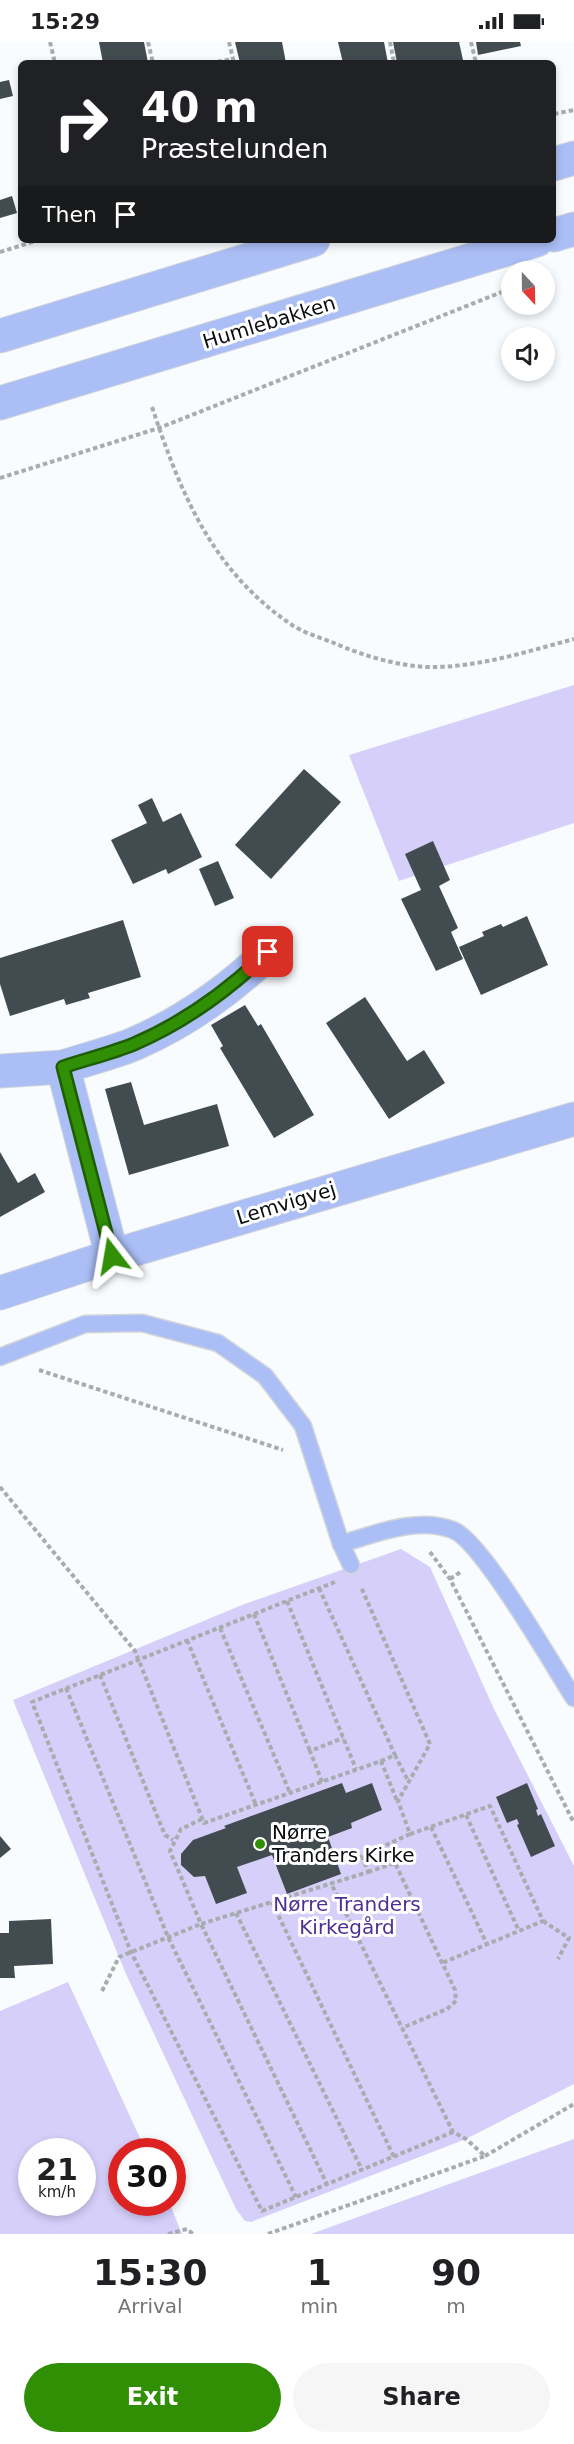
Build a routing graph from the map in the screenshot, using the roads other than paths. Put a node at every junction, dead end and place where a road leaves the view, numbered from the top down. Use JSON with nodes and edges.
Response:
{"nodes":[{"id":1,"x":574,"y":158,"type":"edge"},
{"id":2,"x":556,"y":163,"type":"edge"},
{"id":3,"x":574,"y":229,"type":"edge"},
{"id":4,"x":556,"y":234,"type":"edge"},
{"id":5,"x":303,"y":243,"type":"edge"},
{"id":6,"x":527,"y":243,"type":"edge"},
{"id":7,"x":0,"y":336,"type":"edge"},
{"id":8,"x":0,"y":403,"type":"edge"},
{"id":9,"x":268,"y":952,"type":"dead end"},
{"id":10,"x":63,"y":1067,"type":"junction"},
{"id":11,"x":0,"y":1071,"type":"edge"},
{"id":12,"x":574,"y":1119,"type":"edge"},
{"id":13,"x":112,"y":1256,"type":"junction"},
{"id":14,"x":0,"y":1293,"type":"edge"},
{"id":15,"x":5,"y":1355,"type":"edge"},
{"id":16,"x":341,"y":1544,"type":"junction"},
{"id":17,"x":353,"y":1569,"type":"road end"},
{"id":18,"x":574,"y":1698,"type":"edge"}],
"edges":[{"from":1,"to":2,"type":"street"},
{"from":3,"to":4,"type":"street"},
{"from":5,"to":7,"type":"street"},
{"from":6,"to":8,"type":"street","name":"Humlebakken"},
{"from":9,"to":10,"type":"street"},
{"from":10,"to":11,"type":"street"},
{"from":10,"to":13,"type":"street"},
{"from":12,"to":13,"type":"street","name":"Lemvigvej"},
{"from":13,"to":14,"type":"street","name":"Lemvigvej"},
{"from":15,"to":16,"type":"lane"},
{"from":16,"to":17,"type":"lane"},
{"from":16,"to":18,"type":"lane"}]}
